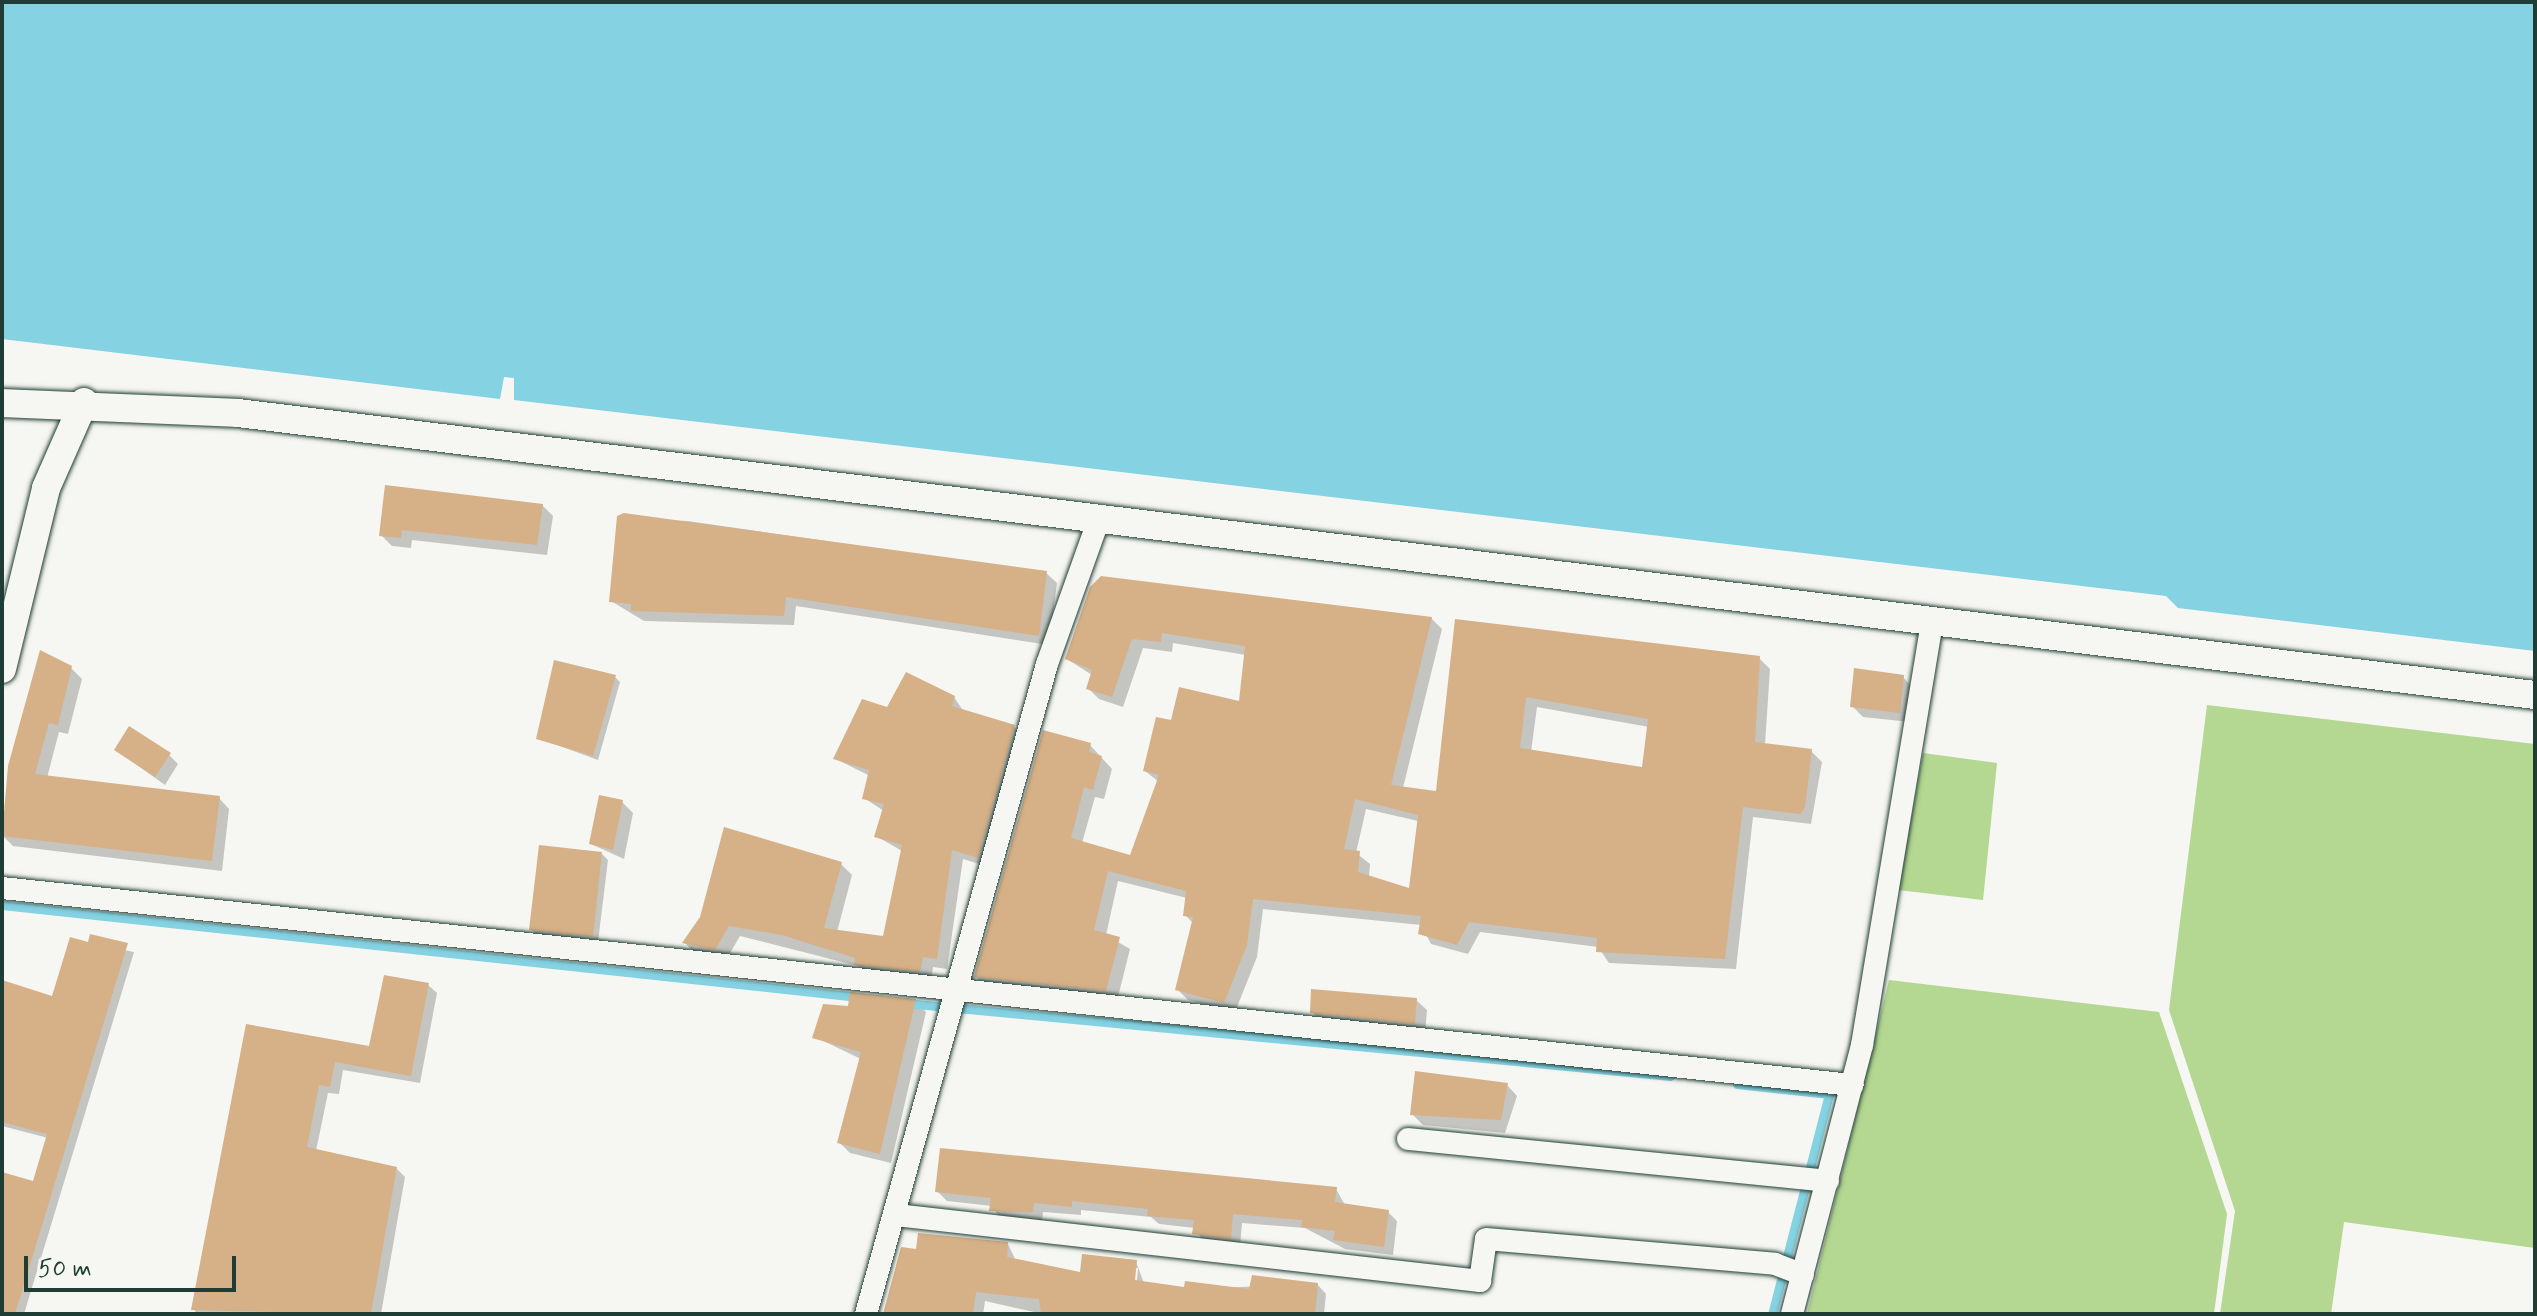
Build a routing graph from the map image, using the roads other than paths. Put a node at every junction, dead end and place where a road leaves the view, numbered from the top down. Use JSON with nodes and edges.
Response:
{"nodes":[{"id":1,"x":84,"y":402,"type":"junction"},
{"id":2,"x":2,"y":403,"type":"edge"},
{"id":3,"x":1100,"y":516,"type":"junction"},
{"id":4,"x":1932,"y":621,"type":"junction"},
{"id":5,"x":2,"y":669,"type":"edge"},
{"id":6,"x":2535,"y":695,"type":"edge"},
{"id":7,"x":2,"y":888,"type":"edge"},
{"id":8,"x":954,"y":1006,"type":"junction"},
{"id":9,"x":1853,"y":1085,"type":"junction"},
{"id":10,"x":1408,"y":1139,"type":"dead end"},
{"id":11,"x":1817,"y":1177,"type":"junction"},
{"id":12,"x":896,"y":1215,"type":"junction"},
{"id":13,"x":1791,"y":1270,"type":"junction"},
{"id":14,"x":866,"y":1314,"type":"edge"},
{"id":15,"x":1792,"y":1314,"type":"edge"}],
"edges":[{"from":1,"to":2,"type":"street"},
{"from":1,"to":3,"type":"street"},
{"from":1,"to":5,"type":"street"},
{"from":3,"to":4,"type":"street"},
{"from":3,"to":8,"type":"street"},
{"from":4,"to":6,"type":"street"},
{"from":4,"to":9,"type":"street"},
{"from":7,"to":8,"type":"street"},
{"from":8,"to":9,"type":"street"},
{"from":8,"to":12,"type":"street"},
{"from":9,"to":11,"type":"street"},
{"from":10,"to":11,"type":"street"},
{"from":11,"to":13,"type":"street"},
{"from":12,"to":13,"type":"street"},
{"from":12,"to":14,"type":"street"},
{"from":13,"to":15,"type":"street"}]}
